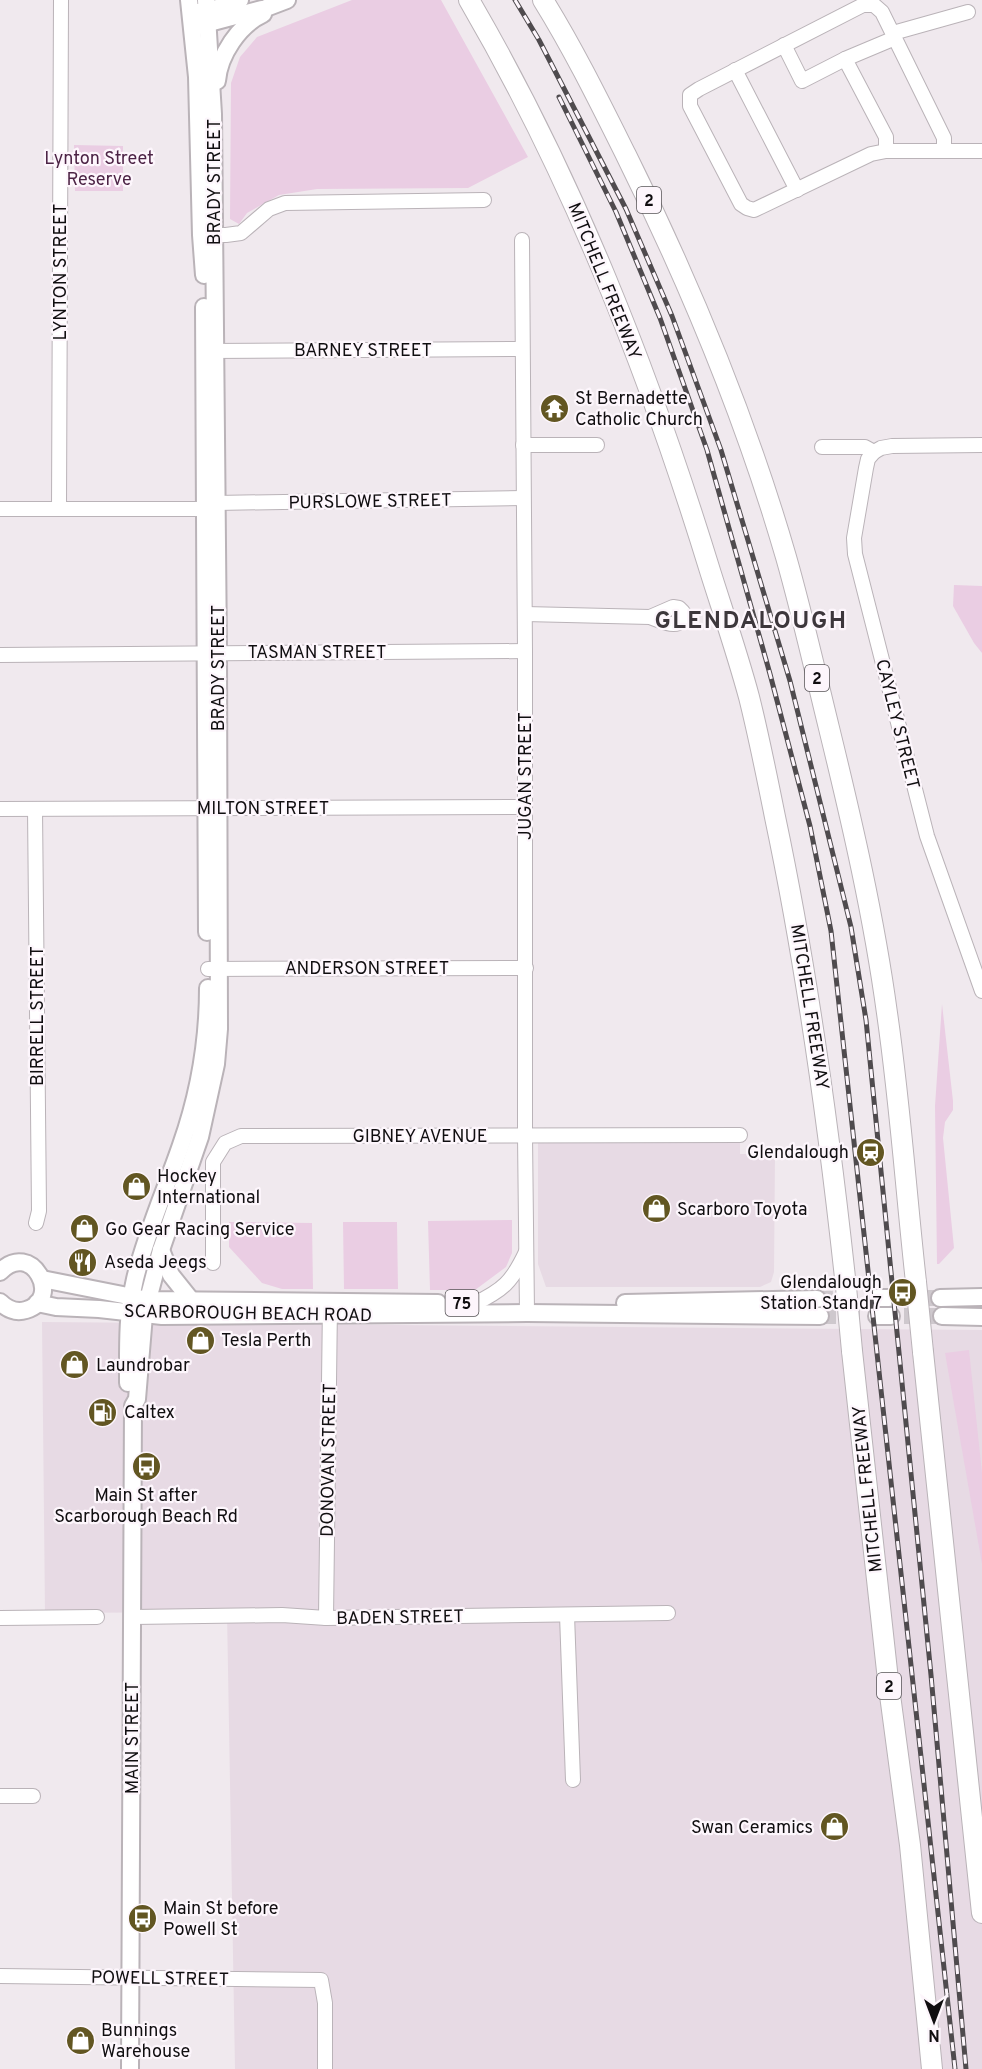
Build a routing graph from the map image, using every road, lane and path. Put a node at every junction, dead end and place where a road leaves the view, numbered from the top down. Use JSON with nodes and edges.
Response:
{"nodes":[{"id":1,"x":61,"y":0,"type":"edge"},
{"id":2,"x":239,"y":0,"type":"edge"},
{"id":3,"x":469,"y":0,"type":"edge"},
{"id":4,"x":543,"y":0,"type":"edge"},
{"id":5,"x":285,"y":1,"type":"edge"},
{"id":6,"x":265,"y":11,"type":"junction"},
{"id":7,"x":199,"y":12,"type":"edge"},
{"id":8,"x":968,"y":12,"type":"dead end"},
{"id":9,"x":894,"y":36,"type":"junction"},
{"id":10,"x":784,"y":45,"type":"junction"},
{"id":11,"x":845,"y":59,"type":"junction"},
{"id":12,"x":735,"y":70,"type":"junction"},
{"id":13,"x":213,"y":102,"type":"junction"},
{"id":14,"x":886,"y":151,"type":"junction"},
{"id":15,"x":944,"y":151,"type":"junction"},
{"id":16,"x":982,"y":151,"type":"edge"},
{"id":17,"x":797,"y":190,"type":"junction"},
{"id":18,"x":484,"y":200,"type":"dead end"},
{"id":19,"x":207,"y":235,"type":"junction"},
{"id":20,"x":522,"y":240,"type":"dead end"},
{"id":21,"x":522,"y":349,"type":"junction"},
{"id":22,"x":210,"y":351,"type":"junction"},
{"id":23,"x":523,"y":445,"type":"junction"},
{"id":24,"x":597,"y":445,"type":"dead end"},
{"id":25,"x":982,"y":446,"type":"edge"},
{"id":26,"x":822,"y":447,"type":"dead end"},
{"id":27,"x":874,"y":452,"type":"junction"},
{"id":28,"x":523,"y":498,"type":"junction"},
{"id":29,"x":211,"y":506,"type":"junction"},
{"id":30,"x":0,"y":508,"type":"edge"},
{"id":31,"x":59,"y":508,"type":"junction"},
{"id":32,"x":525,"y":614,"type":"junction"},
{"id":33,"x":650,"y":617,"type":"dead end"},
{"id":34,"x":525,"y":651,"type":"junction"},
{"id":35,"x":212,"y":652,"type":"junction"},
{"id":36,"x":0,"y":655,"type":"edge"},
{"id":37,"x":525,"y":807,"type":"junction"},
{"id":38,"x":213,"y":808,"type":"junction"},
{"id":39,"x":0,"y":809,"type":"edge"},
{"id":40,"x":35,"y":809,"type":"junction"},
{"id":41,"x":526,"y":968,"type":"junction"},
{"id":42,"x":213,"y":969,"type":"junction"},
{"id":43,"x":982,"y":991,"type":"edge"},
{"id":44,"x":740,"y":1134,"type":"dead end"},
{"id":45,"x":525,"y":1136,"type":"junction"},
{"id":46,"x":36,"y":1223,"type":"dead end"},
{"id":47,"x":527,"y":1248,"type":"junction"},
{"id":48,"x":161,"y":1250,"type":"junction"},
{"id":49,"x":0,"y":1253,"type":"edge"},
{"id":50,"x":213,"y":1263,"type":"dead end"},
{"id":51,"x":7,"y":1268,"type":"edge"},
{"id":52,"x":42,"y":1279,"type":"junction"},
{"id":53,"x":940,"y":1298,"type":"tunnel mouth"},
{"id":54,"x":982,"y":1298,"type":"edge"},
{"id":55,"x":191,"y":1300,"type":"junction"},
{"id":56,"x":37,"y":1303,"type":"junction"},
{"id":57,"x":474,"y":1304,"type":"junction"},
{"id":58,"x":2,"y":1305,"type":"edge"},
{"id":59,"x":138,"y":1306,"type":"junction"},
{"id":60,"x":819,"y":1307,"type":"tunnel mouth"},
{"id":61,"x":330,"y":1308,"type":"junction"},
{"id":62,"x":527,"y":1308,"type":"junction"},
{"id":63,"x":99,"y":1309,"type":"junction"},
{"id":64,"x":942,"y":1316,"type":"tunnel mouth"},
{"id":65,"x":982,"y":1317,"type":"edge"},
{"id":66,"x":128,"y":1335,"type":"junction"},
{"id":67,"x":133,"y":1406,"type":"junction"},
{"id":68,"x":668,"y":1613,"type":"dead end"},
{"id":69,"x":567,"y":1615,"type":"junction"},
{"id":70,"x":97,"y":1617,"type":"dead end"},
{"id":71,"x":133,"y":1617,"type":"junction"},
{"id":72,"x":0,"y":1618,"type":"edge"},
{"id":73,"x":326,"y":1618,"type":"junction"},
{"id":74,"x":573,"y":1780,"type":"dead end"},
{"id":75,"x":0,"y":1796,"type":"edge"},
{"id":76,"x":33,"y":1796,"type":"dead end"},
{"id":77,"x":982,"y":1913,"type":"edge"},
{"id":78,"x":0,"y":1976,"type":"edge"},
{"id":79,"x":130,"y":1977,"type":"junction"},
{"id":80,"x":130,"y":2069,"type":"edge"},
{"id":81,"x":325,"y":2069,"type":"edge"},
{"id":82,"x":932,"y":2069,"type":"edge"}],
"edges":[{"from":1,"to":31,"type":"street","name":"LYNTON STREET"},
{"from":2,"to":7,"type":"main road"},
{"from":3,"to":82,"type":"highway","name":"MITCHELL FREEWAY","number":"2","bridge":true},
{"from":4,"to":77,"type":"highway","number":"2","bridge":true},
{"from":5,"to":6,"type":"main road"},
{"from":6,"to":7,"type":"main road"},
{"from":6,"to":13,"type":"main road"},
{"from":7,"to":13,"type":"main road","name":"BRADY STREET"},
{"from":7,"to":19,"type":"main road","name":"BRADY STREET"},
{"from":8,"to":9,"type":"street"},
{"from":9,"to":10,"type":"street"},
{"from":9,"to":11,"type":"street"},
{"from":9,"to":15,"type":"street"},
{"from":10,"to":11,"type":"street"},
{"from":10,"to":12,"type":"street"},
{"from":11,"to":14,"type":"street"},
{"from":12,"to":17,"type":"street"},
{"from":12,"to":17,"type":"street"},
{"from":13,"to":19,"type":"main road","name":"BRADY STREET"},
{"from":14,"to":15,"type":"street"},
{"from":14,"to":17,"type":"street"},
{"from":15,"to":16,"type":"street"},
{"from":18,"to":19,"type":"street"},
{"from":19,"to":22,"type":"main road","name":"BRADY STREET"},
{"from":20,"to":21,"type":"street","name":"JUGAN STREET"},
{"from":21,"to":22,"type":"street","name":"BARNEY STREET"},
{"from":21,"to":23,"type":"street","name":"JUGAN STREET"},
{"from":22,"to":29,"type":"main road","name":"BRADY STREET"},
{"from":23,"to":24,"type":"street"},
{"from":23,"to":28,"type":"street","name":"JUGAN STREET"},
{"from":25,"to":27,"type":"street"},
{"from":26,"to":27,"type":"street"},
{"from":27,"to":43,"type":"street","name":"CAYLEY STREET"},
{"from":28,"to":29,"type":"street","name":"PURSLOWE STREET"},
{"from":28,"to":32,"type":"street","name":"JUGAN STREET"},
{"from":29,"to":31,"type":"street","name":"PURSLOWE STREET"},
{"from":29,"to":35,"type":"main road","name":"BRADY STREET"},
{"from":30,"to":31,"type":"street","name":"PURSLOWE STREET"},
{"from":32,"to":33,"type":"street"},
{"from":32,"to":34,"type":"street","name":"JUGAN STREET"},
{"from":34,"to":35,"type":"street","name":"TASMAN STREET"},
{"from":34,"to":37,"type":"street","name":"JUGAN STREET"},
{"from":35,"to":36,"type":"street","name":"TASMAN STREET"},
{"from":35,"to":38,"type":"main road","name":"BRADY STREET"},
{"from":37,"to":38,"type":"street","name":"MILTON STREET"},
{"from":37,"to":41,"type":"street","name":"JUGAN STREET"},
{"from":38,"to":40,"type":"street","name":"MILTON STREET"},
{"from":38,"to":42,"type":"main road","name":"BRADY STREET"},
{"from":39,"to":40,"type":"street","name":"MILTON STREET"},
{"from":40,"to":46,"type":"street","name":"BIRRELL STREET"},
{"from":41,"to":42,"type":"street","name":"ANDERSON STREET"},
{"from":41,"to":45,"type":"street","name":"JUGAN STREET"},
{"from":42,"to":48,"type":"main road","name":"BRADY STREET"},
{"from":42,"to":59,"type":"main road","name":"BRADY STREET"},
{"from":44,"to":45,"type":"street","name":"GIBNEY AVENUE"},
{"from":45,"to":47,"type":"street","name":"JUGAN STREET"},
{"from":45,"to":50,"type":"street","name":"GIBNEY AVENUE"},
{"from":47,"to":57,"type":"street"},
{"from":47,"to":62,"type":"street","name":"JUGAN STREET"},
{"from":48,"to":55,"type":"main road"},
{"from":48,"to":59,"type":"main road","name":"BRADY STREET"},
{"from":49,"to":51,"type":"main road"},
{"from":51,"to":52,"type":"main road"},
{"from":52,"to":56,"type":"main road"},
{"from":52,"to":59,"type":"main road","name":"SCARBOROUGH BEACH ROAD","number":"75"},
{"from":53,"to":54,"type":"main road"},
{"from":55,"to":59,"type":"main road","name":"SCARBOROUGH BEACH ROAD","number":"75"},
{"from":55,"to":61,"type":"main road","name":"SCARBOROUGH BEACH ROAD","number":"75"},
{"from":56,"to":58,"type":"main road"},
{"from":56,"to":63,"type":"main road","name":"SCARBOROUGH BEACH ROAD","number":"75"},
{"from":57,"to":61,"type":"main road","name":"SCARBOROUGH BEACH ROAD","number":"75"},
{"from":57,"to":62,"type":"main road","name":"SCARBOROUGH BEACH ROAD","number":"75"},
{"from":59,"to":61,"type":"main road","name":"SCARBOROUGH BEACH ROAD","number":"75"},
{"from":59,"to":63,"type":"main road","name":"SCARBOROUGH BEACH ROAD","number":"75"},
{"from":59,"to":66,"type":"main road","name":"MAIN STREET"},
{"from":59,"to":67,"type":"main road","name":"MAIN STREET"},
{"from":60,"to":62,"type":"main road","name":"SCARBOROUGH BEACH ROAD","number":"75"},
{"from":61,"to":62,"type":"main road","name":"SCARBOROUGH BEACH ROAD","number":"75"},
{"from":61,"to":73,"type":"street","name":"DONOVAN STREET"},
{"from":63,"to":66,"type":"main road"},
{"from":64,"to":65,"type":"main road"},
{"from":66,"to":67,"type":"main road","name":"MAIN STREET"},
{"from":67,"to":71,"type":"main road","name":"MAIN STREET"},
{"from":68,"to":69,"type":"street","name":"BADEN STREET"},
{"from":69,"to":73,"type":"street","name":"BADEN STREET"},
{"from":69,"to":74,"type":"street"},
{"from":70,"to":72,"type":"street"},
{"from":71,"to":73,"type":"street","name":"BADEN STREET"},
{"from":71,"to":79,"type":"main road","name":"MAIN STREET"},
{"from":75,"to":76,"type":"street"},
{"from":78,"to":79,"type":"street","name":"POWELL STREET"},
{"from":79,"to":80,"type":"main road","name":"MAIN STREET"},
{"from":79,"to":81,"type":"street","name":"POWELL STREET"}]}
